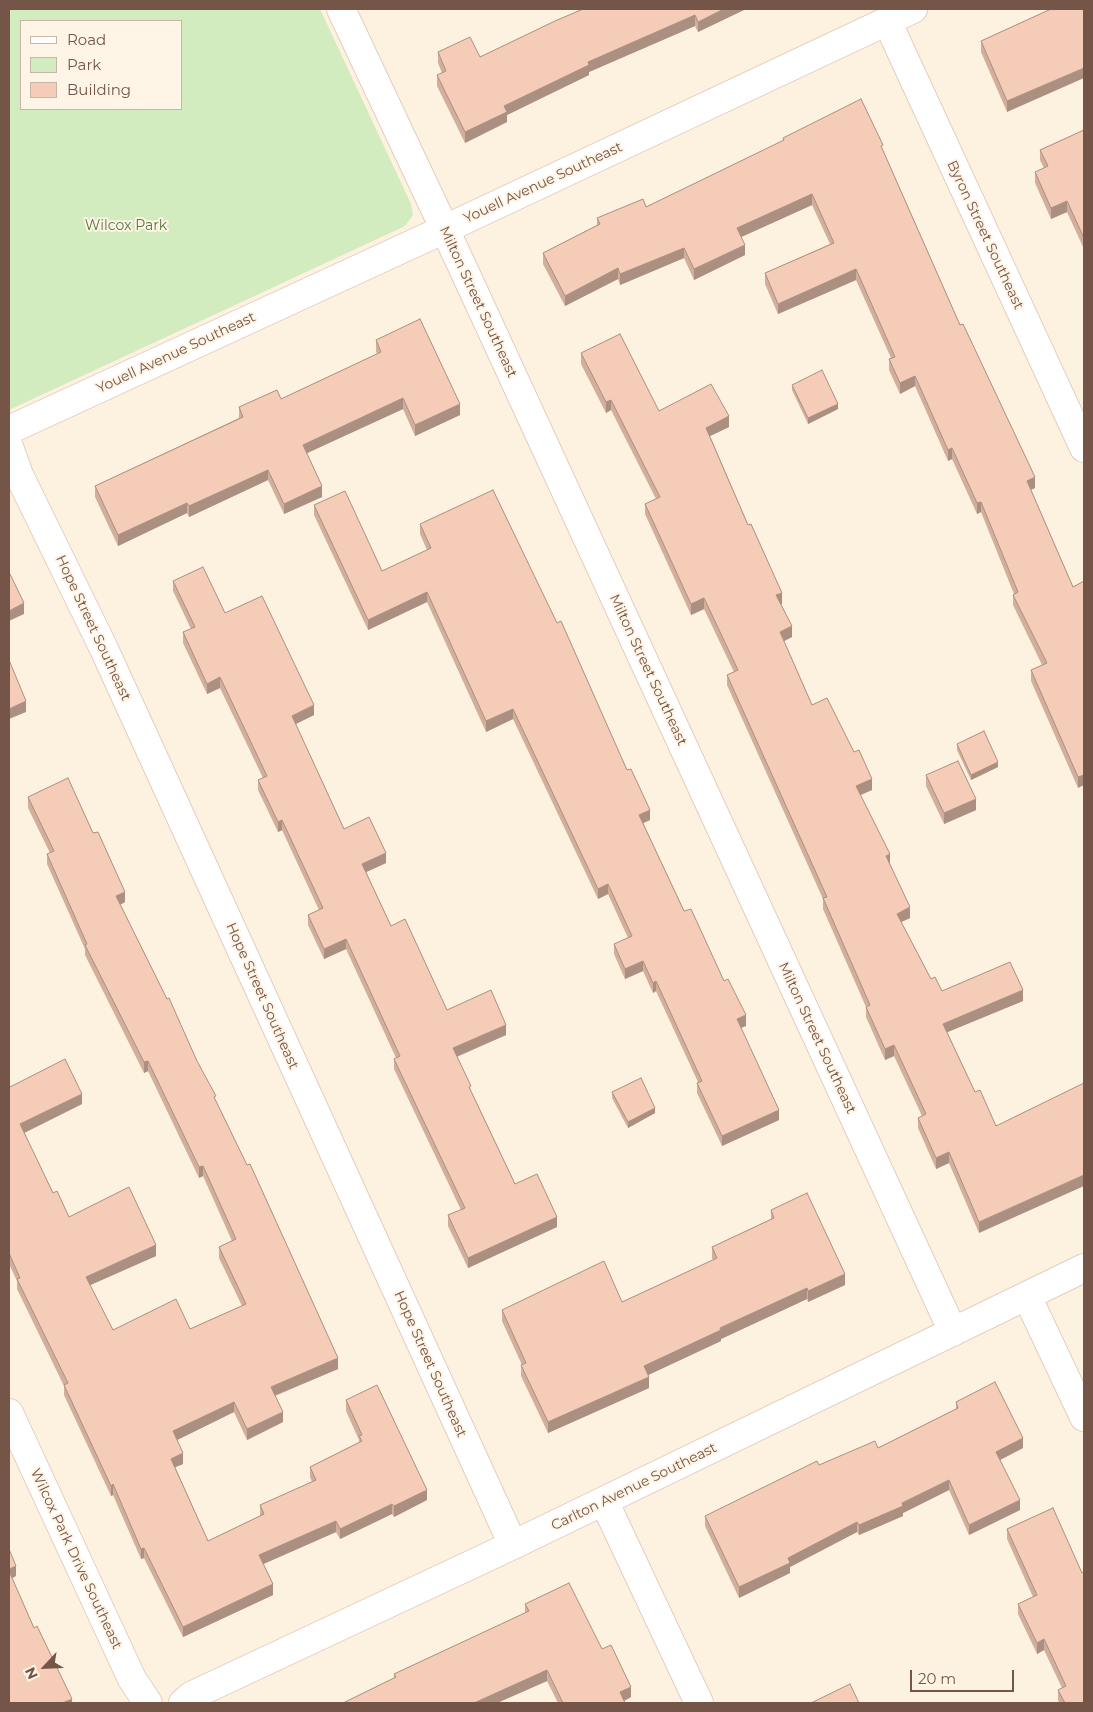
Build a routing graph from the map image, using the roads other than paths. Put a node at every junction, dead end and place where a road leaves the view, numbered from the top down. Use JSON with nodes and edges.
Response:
{"nodes":[{"id":1,"x":341,"y":9,"type":"edge"},
{"id":2,"x":913,"y":9,"type":"edge"},
{"id":3,"x":887,"y":21,"type":"junction"},
{"id":4,"x":445,"y":229,"type":"junction"},
{"id":5,"x":9,"y":430,"type":"edge"},
{"id":6,"x":9,"y":447,"type":"edge"},
{"id":7,"x":1084,"y":448,"type":"edge"},
{"id":8,"x":1084,"y":1268,"type":"edge"},
{"id":9,"x":1027,"y":1296,"type":"junction"},
{"id":10,"x":953,"y":1332,"type":"junction"},
{"id":11,"x":9,"y":1413,"type":"edge"},
{"id":12,"x":1084,"y":1417,"type":"edge"},
{"id":13,"x":604,"y":1501,"type":"junction"},
{"id":14,"x":513,"y":1545,"type":"junction"},
{"id":15,"x":148,"y":1703,"type":"edge"},
{"id":16,"x":183,"y":1703,"type":"edge"},
{"id":17,"x":700,"y":1703,"type":"edge"}],
"edges":[{"from":1,"to":4,"type":"street","name":"Milton Street Southeast"},
{"from":2,"to":3,"type":"street","name":"Youell Avenue Southeast"},
{"from":3,"to":4,"type":"street","name":"Youell Avenue Southeast"},
{"from":3,"to":7,"type":"street","name":"Byron Street Southeast"},
{"from":4,"to":5,"type":"street","name":"Youell Avenue Southeast"},
{"from":4,"to":10,"type":"street","name":"Milton Street Southeast"},
{"from":6,"to":14,"type":"street","name":"Hope Street Southeast"},
{"from":8,"to":9,"type":"street","name":"Carlton Avenue Southeast"},
{"from":9,"to":10,"type":"street","name":"Carlton Avenue Southeast"},
{"from":9,"to":12,"type":"street"},
{"from":10,"to":13,"type":"street","name":"Carlton Avenue Southeast"},
{"from":11,"to":15,"type":"street","name":"Wilcox Park Drive Southeast"},
{"from":13,"to":14,"type":"street","name":"Carlton Avenue Southeast"},
{"from":13,"to":17,"type":"street"},
{"from":14,"to":16,"type":"street","name":"Carlton Avenue Southeast"}]}
